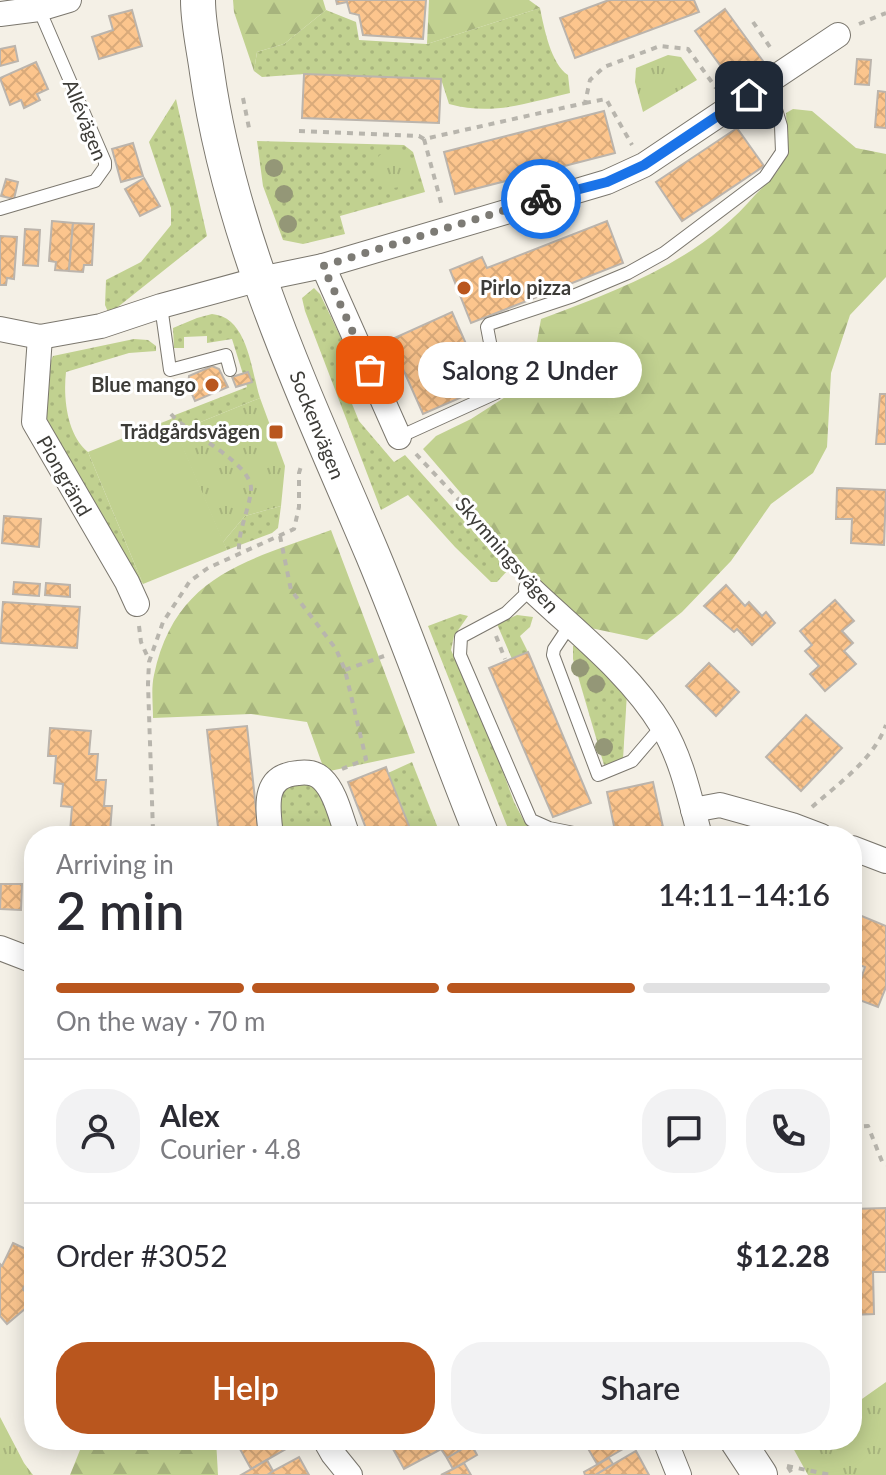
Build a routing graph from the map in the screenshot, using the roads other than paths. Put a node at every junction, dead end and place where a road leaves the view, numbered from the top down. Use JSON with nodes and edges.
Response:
{"nodes":[{"id":1,"x":69,"y":0,"type":"edge"},
{"id":2,"x":198,"y":0,"type":"edge"},
{"id":3,"x":39,"y":9,"type":"junction"},
{"id":4,"x":0,"y":14,"type":"edge"},
{"id":5,"x":838,"y":35,"type":"road end"},
{"id":6,"x":768,"y":83,"type":"junction"},
{"id":7,"x":0,"y":209,"type":"edge"},
{"id":8,"x":323,"y":266,"type":"junction"},
{"id":9,"x":260,"y":279,"type":"junction"},
{"id":10,"x":161,"y":306,"type":"junction"},
{"id":11,"x":0,"y":329,"type":"edge"},
{"id":12,"x":40,"y":337,"type":"junction"},
{"id":13,"x":230,"y":370,"type":"dead end"},
{"id":14,"x":399,"y":437,"type":"joint"},
{"id":15,"x":531,"y":589,"type":"joint"},
{"id":16,"x":137,"y":604,"type":"road end"},
{"id":17,"x":570,"y":625,"type":"junction"},
{"id":18,"x":662,"y":726,"type":"junction"},
{"id":19,"x":693,"y":810,"type":"junction"},
{"id":20,"x":271,"y":826,"type":"edge"},
{"id":21,"x":344,"y":826,"type":"edge"},
{"id":22,"x":478,"y":826,"type":"edge"},
{"id":23,"x":544,"y":826,"type":"edge"},
{"id":24,"x":697,"y":826,"type":"edge"},
{"id":25,"x":795,"y":826,"type":"edge"},
{"id":26,"x":862,"y":852,"type":"edge"},
{"id":27,"x":886,"y":861,"type":"edge"},
{"id":28,"x":0,"y":948,"type":"edge"},
{"id":29,"x":24,"y":957,"type":"edge"},
{"id":30,"x":331,"y":1450,"type":"edge"},
{"id":31,"x":669,"y":1450,"type":"edge"},
{"id":32,"x":749,"y":1450,"type":"edge"},
{"id":33,"x":773,"y":1470,"type":"edge"},
{"id":34,"x":350,"y":1475,"type":"edge"},
{"id":35,"x":679,"y":1475,"type":"edge"}],
"edges":[{"from":1,"to":3,"type":"street"},
{"from":2,"to":9,"type":"street","name":"Sockenvägen"},
{"from":3,"to":4,"type":"street"},
{"from":3,"to":7,"type":"lane","name":"Allévägen"},
{"from":5,"to":6,"type":"street"},
{"from":6,"to":8,"type":"street"},
{"from":6,"to":14,"type":"lane"},
{"from":8,"to":9,"type":"street"},
{"from":8,"to":14,"type":"street"},
{"from":9,"to":10,"type":"street"},
{"from":9,"to":22,"type":"street","name":"Sockenvägen"},
{"from":10,"to":12,"type":"street"},
{"from":10,"to":13,"type":"lane"},
{"from":11,"to":12,"type":"street"},
{"from":12,"to":16,"type":"street","name":"Piongränd"},
{"from":15,"to":17,"type":"street","name":"Skymningsvägen"},
{"from":15,"to":23,"type":"lane"},
{"from":17,"to":18,"type":"street","name":"Skymningsvägen"},
{"from":17,"to":18,"type":"lane"},
{"from":18,"to":19,"type":"street","name":"Skymningsvägen"},
{"from":19,"to":24,"type":"street","name":"Skymningsvägen"},
{"from":19,"to":25,"type":"street"},
{"from":20,"to":21,"type":"street"},
{"from":26,"to":27,"type":"street"},
{"from":28,"to":29,"type":"street"},
{"from":30,"to":34,"type":"street"},
{"from":31,"to":35,"type":"street"},
{"from":32,"to":33,"type":"street"}]}
